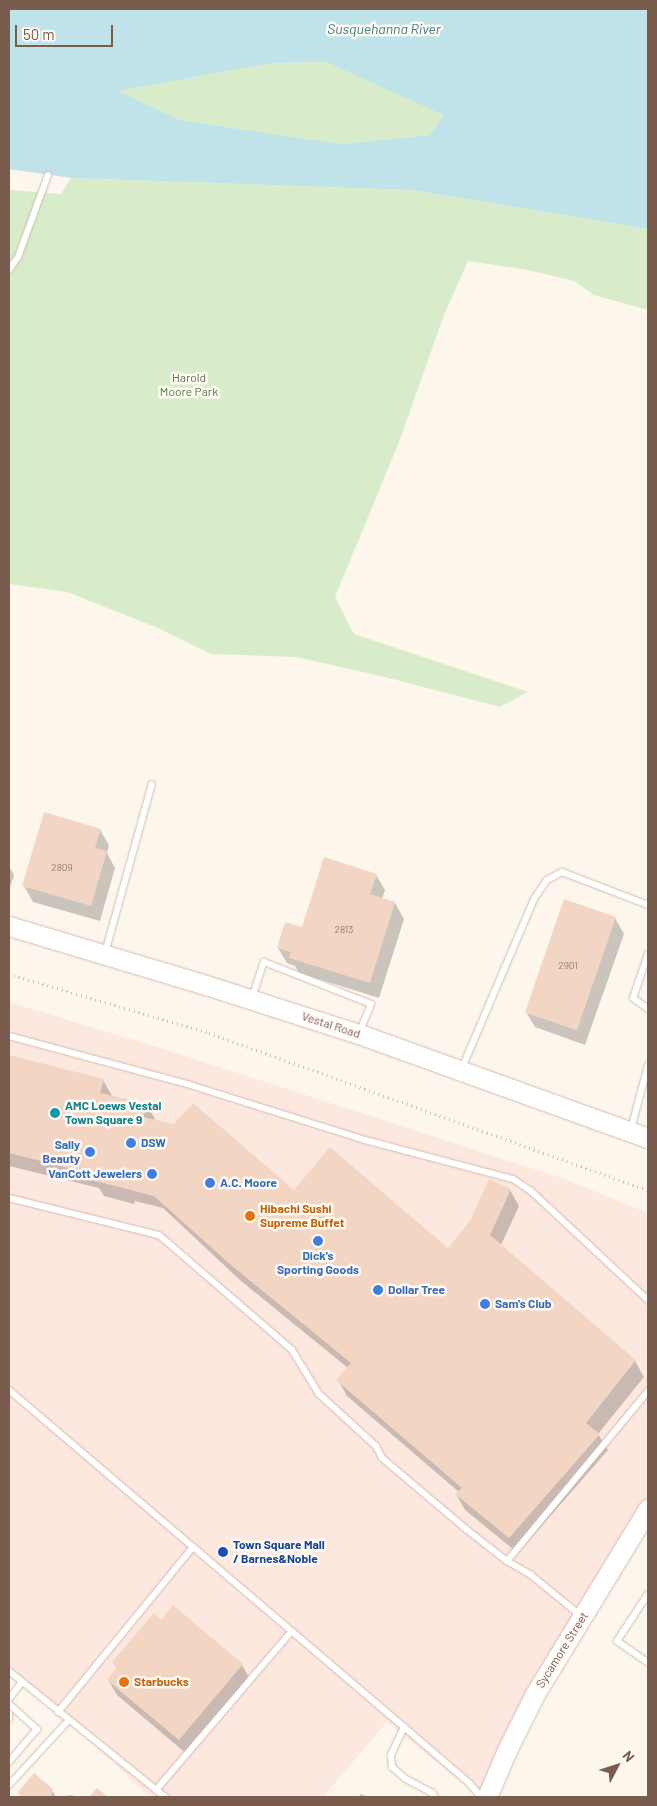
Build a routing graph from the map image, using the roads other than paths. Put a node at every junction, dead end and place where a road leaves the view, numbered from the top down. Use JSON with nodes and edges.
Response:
{"nodes":[{"id":1,"x":48,"y":175,"type":"dead end"},
{"id":2,"x":9,"y":270,"type":"edge"},
{"id":3,"x":152,"y":784,"type":"dead end"},
{"id":4,"x":648,"y":906,"type":"edge"},
{"id":5,"x":9,"y":926,"type":"edge"},
{"id":6,"x":104,"y":954,"type":"junction"},
{"id":7,"x":648,"y":954,"type":"edge"},
{"id":8,"x":252,"y":999,"type":"junction"},
{"id":9,"x":648,"y":1009,"type":"edge"},
{"id":10,"x":359,"y":1034,"type":"junction"},
{"id":11,"x":9,"y":1036,"type":"edge"},
{"id":12,"x":648,"y":1065,"type":"edge"},
{"id":13,"x":462,"y":1070,"type":"junction"},
{"id":14,"x":630,"y":1131,"type":"junction"},
{"id":15,"x":648,"y":1138,"type":"edge"},
{"id":16,"x":9,"y":1198,"type":"edge"},
{"id":17,"x":648,"y":1300,"type":"edge"},
{"id":18,"x":9,"y":1390,"type":"edge"},
{"id":19,"x":648,"y":1391,"type":"edge"},
{"id":20,"x":648,"y":1509,"type":"edge"},
{"id":21,"x":193,"y":1547,"type":"junction"},
{"id":22,"x":507,"y":1561,"type":"junction"},
{"id":23,"x":648,"y":1594,"type":"edge"},
{"id":24,"x":582,"y":1618,"type":"junction"},
{"id":25,"x":292,"y":1631,"type":"junction"},
{"id":26,"x":648,"y":1663,"type":"edge"},
{"id":27,"x":9,"y":1671,"type":"edge"},
{"id":28,"x":22,"y":1682,"type":"junction"},
{"id":29,"x":9,"y":1699,"type":"edge"},
{"id":30,"x":9,"y":1704,"type":"edge"},
{"id":31,"x":58,"y":1712,"type":"junction"},
{"id":32,"x":9,"y":1713,"type":"edge"},
{"id":33,"x":9,"y":1719,"type":"edge"},
{"id":34,"x":68,"y":1720,"type":"junction"},
{"id":35,"x":404,"y":1727,"type":"junction"},
{"id":36,"x":9,"y":1762,"type":"edge"},
{"id":37,"x":9,"y":1785,"type":"edge"},
{"id":38,"x":156,"y":1790,"type":"junction"},
{"id":39,"x":165,"y":1797,"type":"edge"},
{"id":40,"x":435,"y":1797,"type":"edge"},
{"id":41,"x":481,"y":1797,"type":"edge"},
{"id":42,"x":487,"y":1797,"type":"edge"}],
"edges":[{"from":1,"to":2,"type":"lane"},
{"from":3,"to":6,"type":"lane"},
{"from":4,"to":13,"type":"lane"},
{"from":5,"to":6,"type":"street","name":"Vestal Road"},
{"from":6,"to":8,"type":"street","name":"Vestal Road"},
{"from":7,"to":9,"type":"lane"},
{"from":8,"to":10,"type":"street","name":"Vestal Road"},
{"from":8,"to":10,"type":"lane"},
{"from":10,"to":13,"type":"street","name":"Vestal Road"},
{"from":11,"to":17,"type":"lane"},
{"from":12,"to":14,"type":"lane"},
{"from":13,"to":14,"type":"street","name":"Vestal Road"},
{"from":14,"to":15,"type":"street","name":"Vestal Road"},
{"from":16,"to":22,"type":"lane"},
{"from":18,"to":21,"type":"lane"},
{"from":19,"to":22,"type":"lane"},
{"from":20,"to":24,"type":"street","name":"Sycamore Street"},
{"from":21,"to":25,"type":"lane"},
{"from":21,"to":31,"type":"lane"},
{"from":22,"to":24,"type":"lane"},
{"from":23,"to":26,"type":"lane"},
{"from":24,"to":42,"type":"street","name":"Sycamore Street"},
{"from":25,"to":35,"type":"lane"},
{"from":25,"to":38,"type":"lane"},
{"from":27,"to":28,"type":"lane"},
{"from":28,"to":29,"type":"lane"},
{"from":28,"to":31,"type":"lane"},
{"from":30,"to":36,"type":"lane"},
{"from":31,"to":34,"type":"lane"},
{"from":32,"to":33,"type":"lane"},
{"from":34,"to":37,"type":"lane"},
{"from":34,"to":38,"type":"lane"},
{"from":35,"to":40,"type":"lane"},
{"from":35,"to":41,"type":"lane"},
{"from":38,"to":39,"type":"lane"}]}
